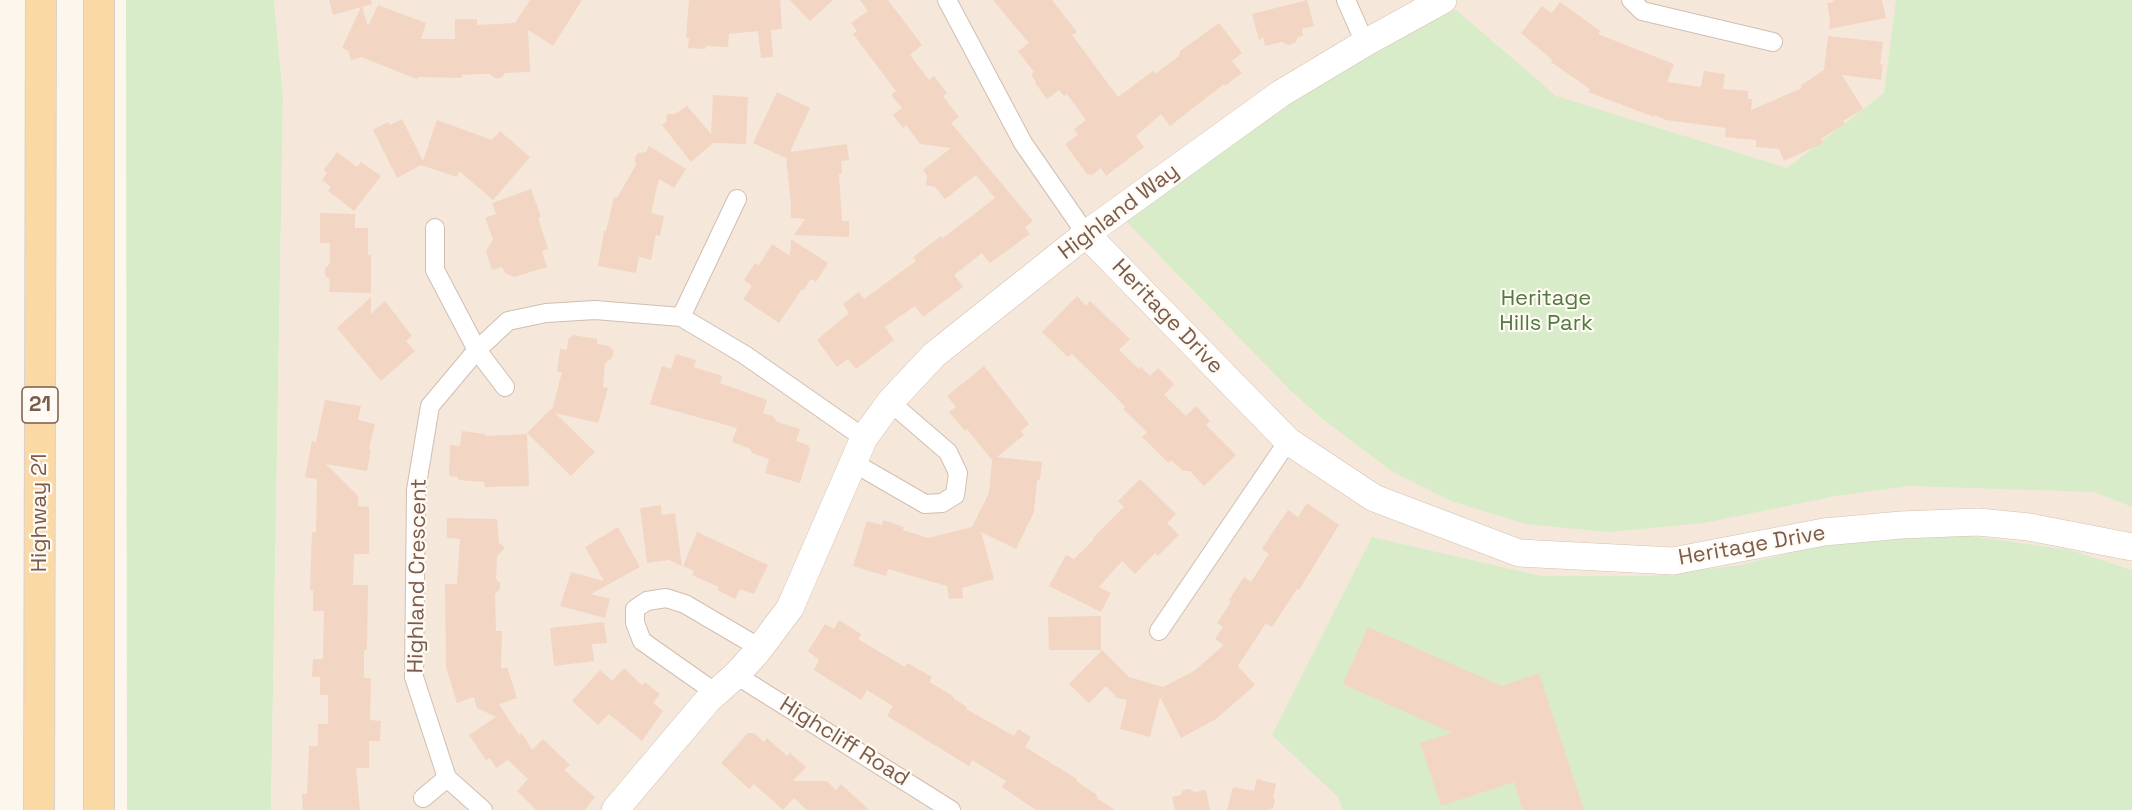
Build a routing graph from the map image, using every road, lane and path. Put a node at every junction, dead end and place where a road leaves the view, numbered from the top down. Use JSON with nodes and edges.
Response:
{"nodes":[{"id":1,"x":41,"y":0,"type":"edge"},
{"id":2,"x":99,"y":0,"type":"edge"},
{"id":3,"x":947,"y":0,"type":"edge"},
{"id":4,"x":1346,"y":0,"type":"edge"},
{"id":5,"x":1443,"y":0,"type":"edge"},
{"id":6,"x":1631,"y":0,"type":"edge"},
{"id":7,"x":1412,"y":8,"type":"edge"},
{"id":8,"x":1773,"y":42,"type":"dead end"},
{"id":9,"x":1365,"y":43,"type":"junction"},
{"id":10,"x":737,"y":199,"type":"dead end"},
{"id":11,"x":435,"y":228,"type":"dead end"},
{"id":12,"x":1086,"y":234,"type":"junction"},
{"id":13,"x":681,"y":317,"type":"junction"},
{"id":14,"x":477,"y":350,"type":"junction"},
{"id":15,"x":505,"y":387,"type":"dead end"},
{"id":16,"x":890,"y":402,"type":"junction"},
{"id":17,"x":864,"y":438,"type":"junction"},
{"id":18,"x":1288,"y":441,"type":"junction"},
{"id":19,"x":854,"y":463,"type":"junction"},
{"id":20,"x":2132,"y":547,"type":"edge"},
{"id":21,"x":1159,"y":631,"type":"dead end"},
{"id":22,"x":760,"y":648,"type":"junction"},
{"id":23,"x":736,"y":675,"type":"junction"},
{"id":24,"x":716,"y":693,"type":"junction"},
{"id":25,"x":447,"y":778,"type":"junction"},
{"id":26,"x":423,"y":798,"type":"dead end"},
{"id":27,"x":39,"y":810,"type":"edge"},
{"id":28,"x":99,"y":810,"type":"edge"},
{"id":29,"x":483,"y":810,"type":"edge"},
{"id":30,"x":615,"y":810,"type":"edge"},
{"id":31,"x":951,"y":810,"type":"edge"}],
"edges":[{"from":1,"to":27,"type":"main road","name":"Highway 21","number":"21"},
{"from":2,"to":28,"type":"main road"},
{"from":3,"to":12,"type":"street","name":"Heritage Drive"},
{"from":4,"to":9,"type":"street"},
{"from":5,"to":7,"type":"street","name":"Highland Way"},
{"from":6,"to":8,"type":"street"},
{"from":7,"to":9,"type":"street","name":"Highland Way"},
{"from":9,"to":12,"type":"street","name":"Highland Way"},
{"from":10,"to":13,"type":"street"},
{"from":11,"to":14,"type":"street"},
{"from":12,"to":16,"type":"street","name":"Highland Way"},
{"from":12,"to":18,"type":"street","name":"Heritage Drive"},
{"from":13,"to":14,"type":"street","name":"Highland Crescent"},
{"from":13,"to":17,"type":"street","name":"Highland Crescent"},
{"from":14,"to":15,"type":"street"},
{"from":14,"to":25,"type":"street","name":"Highland Crescent"},
{"from":16,"to":17,"type":"street","name":"Highland Way"},
{"from":16,"to":19,"type":"street"},
{"from":17,"to":19,"type":"street","name":"Highland Way"},
{"from":18,"to":20,"type":"street","name":"Heritage Drive"},
{"from":18,"to":21,"type":"street"},
{"from":19,"to":22,"type":"street","name":"Highland Way"},
{"from":22,"to":23,"type":"street","name":"Highland Way"},
{"from":22,"to":24,"type":"street"},
{"from":23,"to":24,"type":"street","name":"Highland Way"},
{"from":23,"to":31,"type":"street","name":"Highcliff Road"},
{"from":24,"to":30,"type":"street","name":"Highland Way"},
{"from":25,"to":26,"type":"street"},
{"from":25,"to":29,"type":"street"}]}
